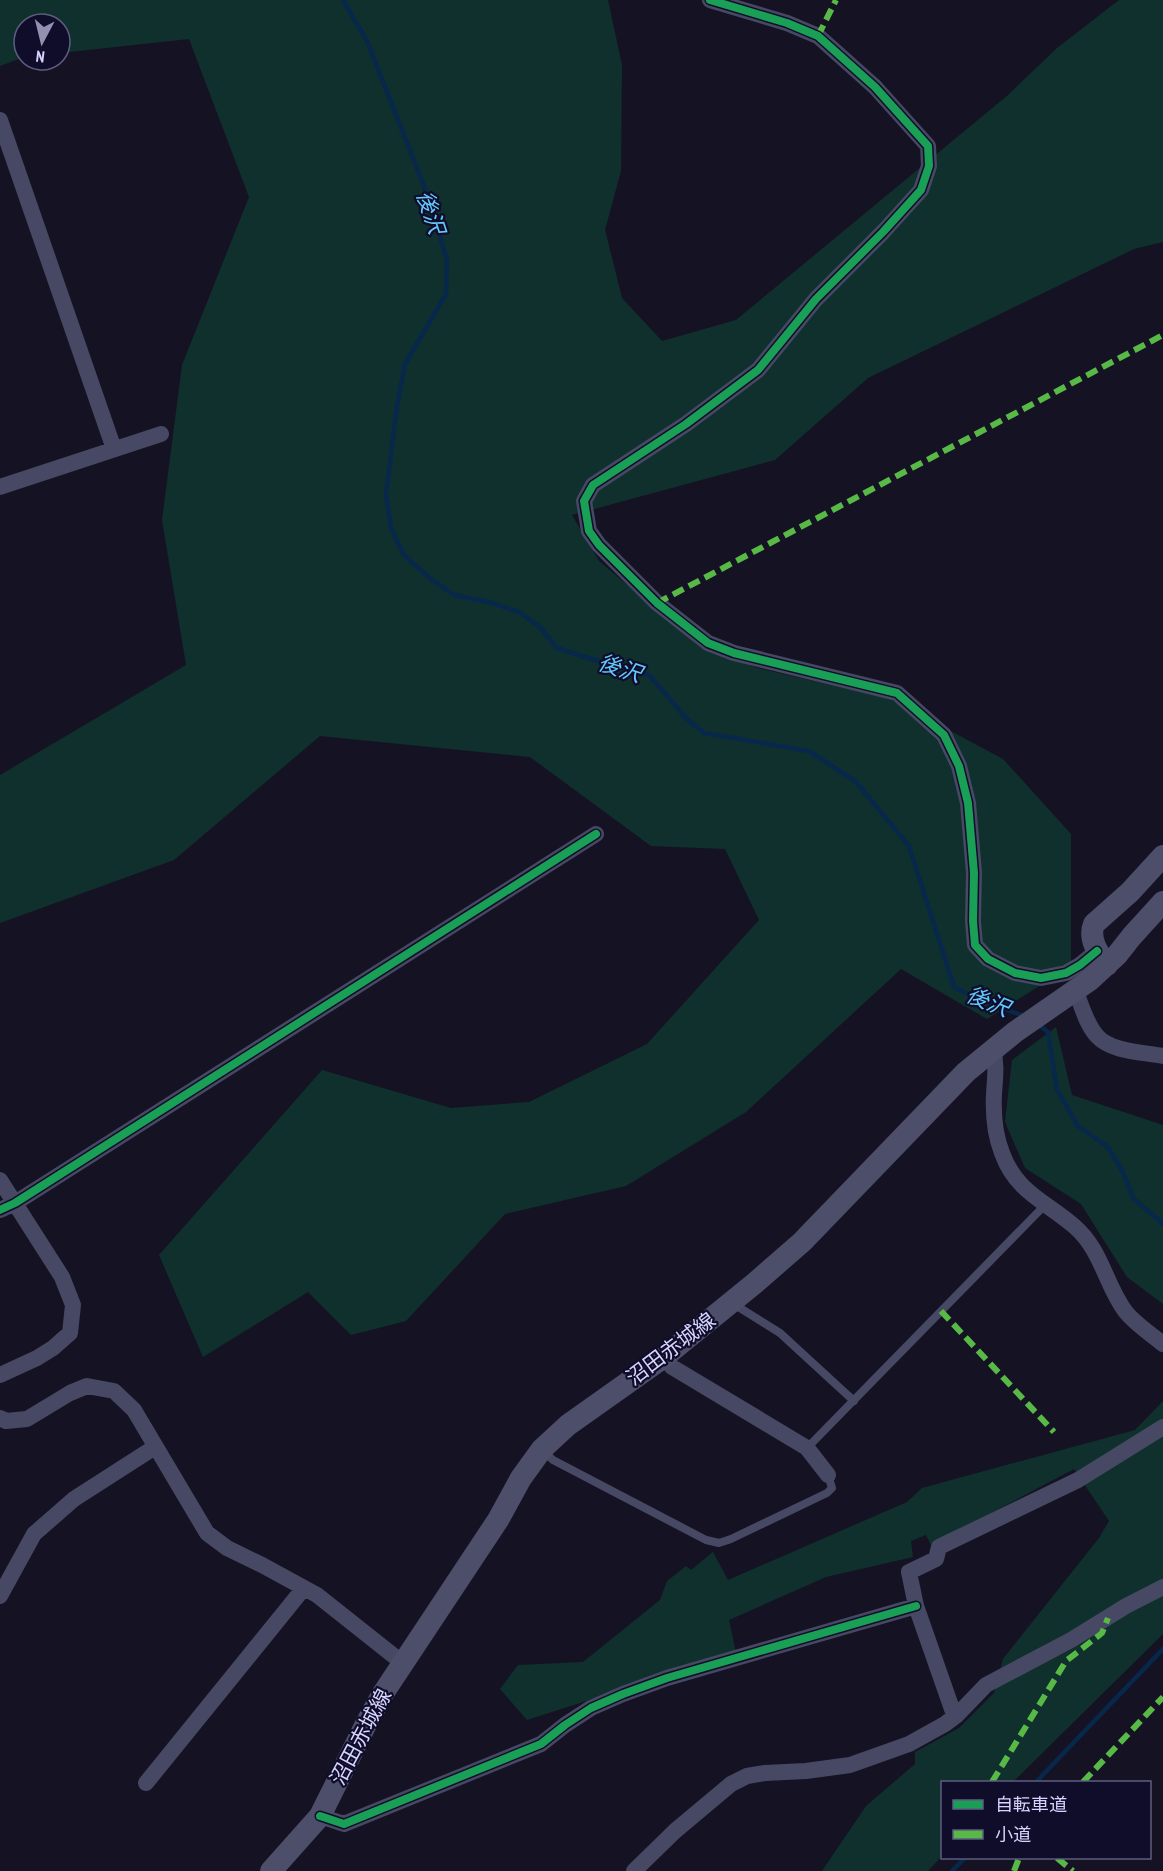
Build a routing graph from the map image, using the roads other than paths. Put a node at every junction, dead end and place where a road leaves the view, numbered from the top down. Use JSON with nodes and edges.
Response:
{"nodes":[{"id":1,"x":710,"y":0,"type":"edge"},
{"id":2,"x":0,"y":120,"type":"edge"},
{"id":3,"x":161,"y":434,"type":"dead end"},
{"id":4,"x":114,"y":449,"type":"junction"},
{"id":5,"x":0,"y":487,"type":"edge"},
{"id":6,"x":596,"y":834,"type":"dead end"},
{"id":7,"x":1163,"y":856,"type":"edge"},
{"id":8,"x":1163,"y":902,"type":"edge"},
{"id":9,"x":1102,"y":958,"type":"junction"},
{"id":10,"x":1066,"y":995,"type":"junction"},
{"id":11,"x":993,"y":1049,"type":"junction"},
{"id":12,"x":1163,"y":1056,"type":"edge"},
{"id":13,"x":0,"y":1180,"type":"edge"},
{"id":14,"x":1045,"y":1205,"type":"junction"},
{"id":15,"x":8,"y":1206,"type":"edge"},
{"id":16,"x":732,"y":1303,"type":"junction"},
{"id":17,"x":1163,"y":1344,"type":"edge"},
{"id":18,"x":664,"y":1357,"type":"junction"},
{"id":19,"x":0,"y":1375,"type":"edge"},
{"id":20,"x":854,"y":1401,"type":"junction"},
{"id":21,"x":0,"y":1418,"type":"edge"},
{"id":22,"x":1163,"y":1426,"type":"edge"},
{"id":23,"x":155,"y":1447,"type":"junction"},
{"id":24,"x":807,"y":1448,"type":"junction"},
{"id":25,"x":542,"y":1449,"type":"junction"},
{"id":26,"x":828,"y":1475,"type":"joint"},
{"id":27,"x":1163,"y":1587,"type":"edge"},
{"id":28,"x":304,"y":1588,"type":"junction"},
{"id":29,"x":0,"y":1596,"type":"edge"},
{"id":30,"x":916,"y":1606,"type":"junction"},
{"id":31,"x":404,"y":1664,"type":"junction"},
{"id":32,"x":957,"y":1715,"type":"junction"},
{"id":33,"x":146,"y":1783,"type":"dead end"},
{"id":34,"x":320,"y":1816,"type":"junction"},
{"id":35,"x":271,"y":1871,"type":"edge"},
{"id":36,"x":634,"y":1871,"type":"edge"}],
"edges":[{"from":1,"to":9,"type":"street"},
{"from":2,"to":4,"type":"street"},
{"from":3,"to":4,"type":"street"},
{"from":4,"to":5,"type":"street"},
{"from":6,"to":15,"type":"street"},
{"from":7,"to":9,"type":"main road"},
{"from":8,"to":9,"type":"main road","name":"沼田赤城線"},
{"from":9,"to":10,"type":"main road","name":"沼田赤城線"},
{"from":10,"to":11,"type":"main road","name":"沼田赤城線"},
{"from":10,"to":12,"type":"street"},
{"from":11,"to":14,"type":"street"},
{"from":11,"to":16,"type":"main road","name":"沼田赤城線"},
{"from":13,"to":15,"type":"street"},
{"from":14,"to":17,"type":"street"},
{"from":14,"to":20,"type":"lane"},
{"from":15,"to":19,"type":"street"},
{"from":16,"to":18,"type":"main road","name":"沼田赤城線"},
{"from":16,"to":20,"type":"lane"},
{"from":18,"to":24,"type":"street"},
{"from":18,"to":25,"type":"main road","name":"沼田赤城線"},
{"from":20,"to":24,"type":"lane"},
{"from":21,"to":23,"type":"street"},
{"from":22,"to":30,"type":"street"},
{"from":23,"to":28,"type":"street"},
{"from":23,"to":29,"type":"street"},
{"from":24,"to":26,"type":"street"},
{"from":25,"to":26,"type":"lane"},
{"from":25,"to":31,"type":"main road","name":"沼田赤城線"},
{"from":27,"to":32,"type":"street"},
{"from":28,"to":31,"type":"street"},
{"from":28,"to":33,"type":"street"},
{"from":30,"to":32,"type":"street"},
{"from":30,"to":34,"type":"street"},
{"from":31,"to":34,"type":"main road","name":"沼田赤城線"},
{"from":32,"to":36,"type":"street"},
{"from":34,"to":35,"type":"main road","name":"沼田赤城線"}]}
